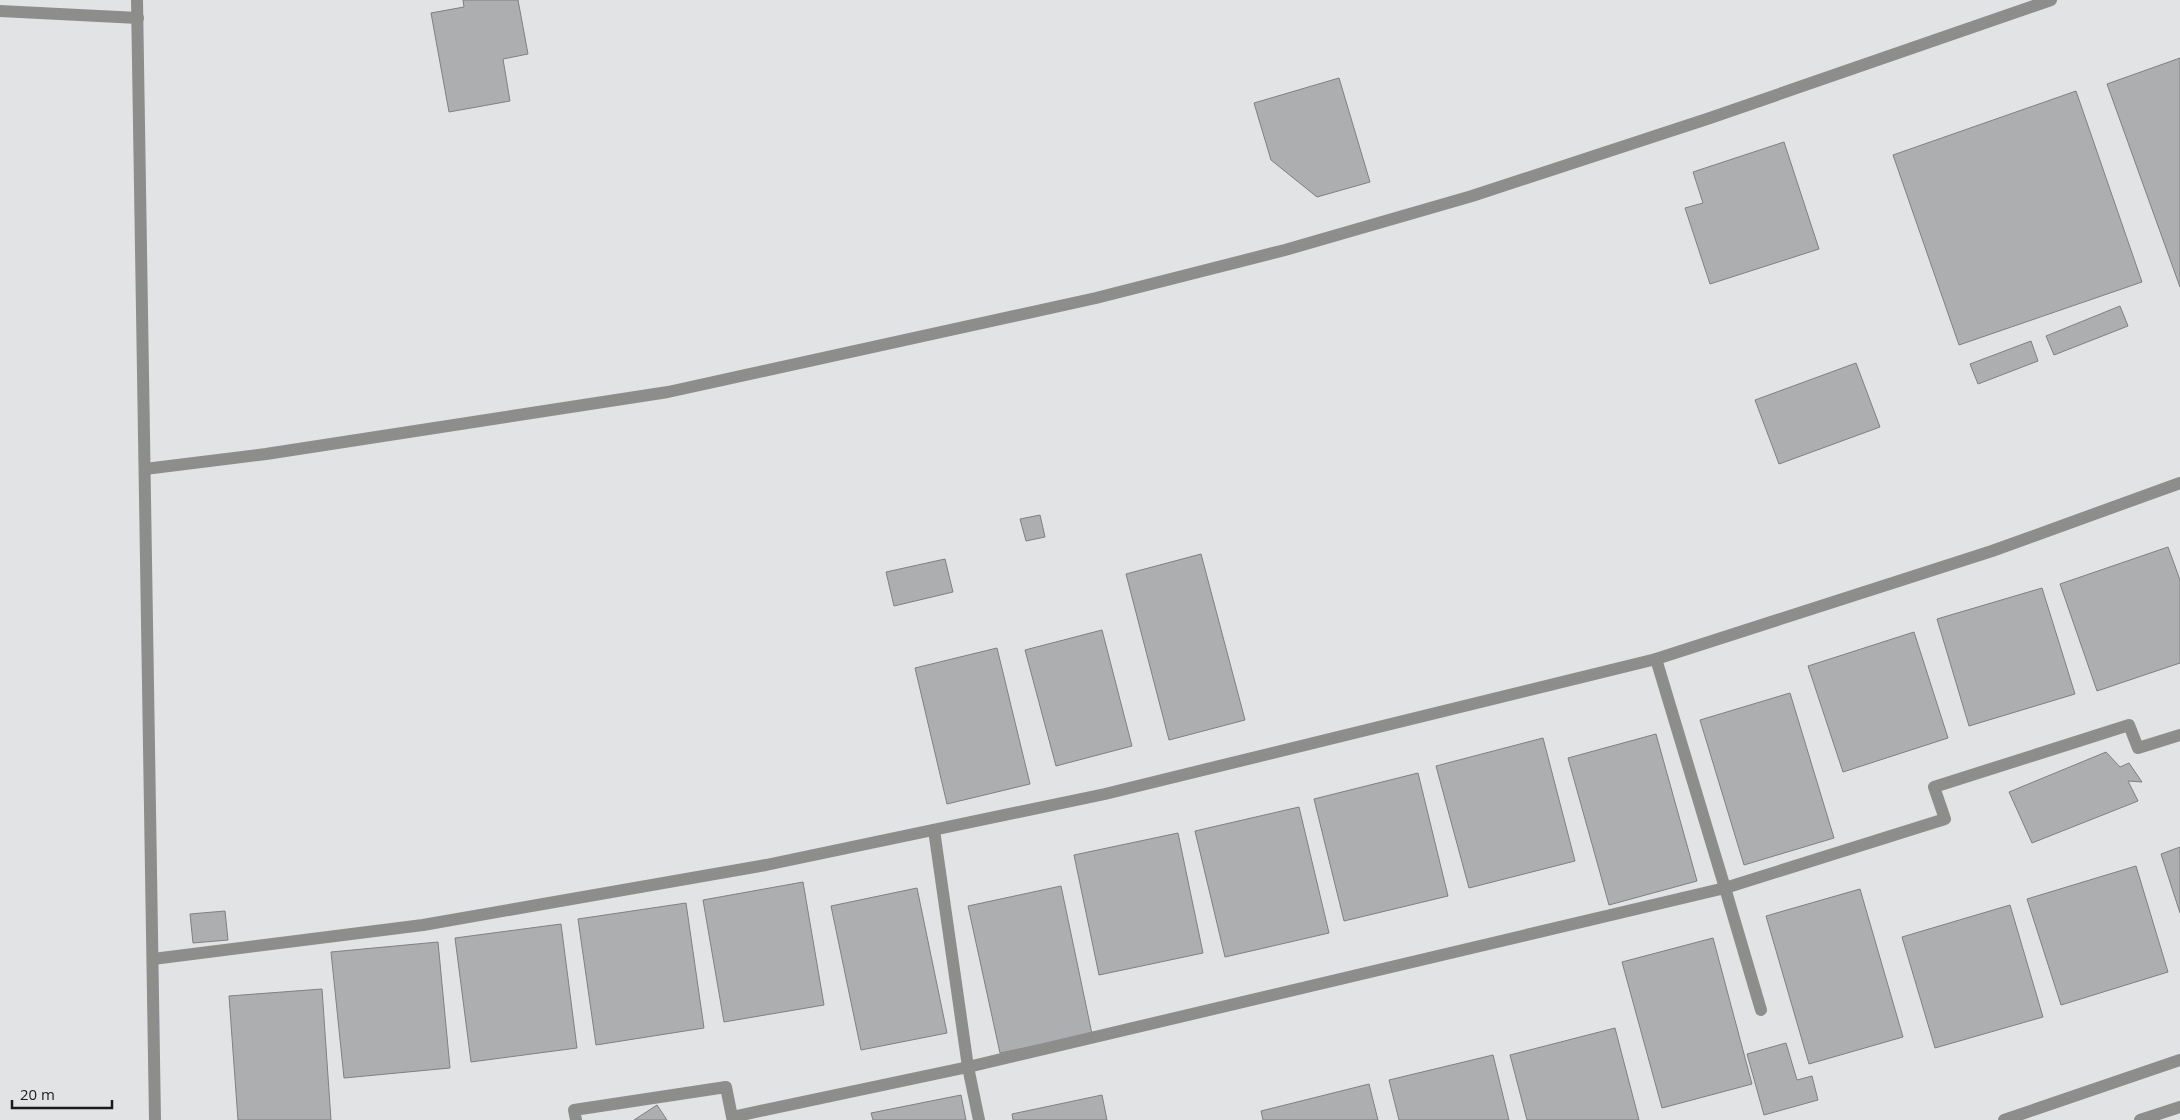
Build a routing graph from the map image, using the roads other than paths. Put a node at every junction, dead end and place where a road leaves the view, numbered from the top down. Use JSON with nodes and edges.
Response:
{"nodes":[{"id":1,"x":137,"y":0,"type":"edge"},
{"id":2,"x":2051,"y":0,"type":"edge"},
{"id":3,"x":0,"y":11,"type":"edge"},
{"id":4,"x":138,"y":18,"type":"junction"},
{"id":5,"x":145,"y":469,"type":"junction"},
{"id":6,"x":2180,"y":483,"type":"edge"},
{"id":7,"x":1656,"y":659,"type":"junction"},
{"id":8,"x":2180,"y":735,"type":"edge"},
{"id":9,"x":934,"y":830,"type":"junction"},
{"id":10,"x":1725,"y":888,"type":"junction"},
{"id":11,"x":153,"y":959,"type":"junction"},
{"id":12,"x":1761,"y":1010,"type":"dead end"},
{"id":13,"x":2180,"y":1060,"type":"edge"},
{"id":14,"x":968,"y":1067,"type":"junction"},
{"id":15,"x":2180,"y":1106,"type":"edge"},
{"id":16,"x":155,"y":1120,"type":"edge"},
{"id":17,"x":576,"y":1120,"type":"edge"},
{"id":18,"x":979,"y":1120,"type":"edge"},
{"id":19,"x":2004,"y":1120,"type":"edge"},
{"id":20,"x":2140,"y":1120,"type":"edge"}],
"edges":[{"from":1,"to":4,"type":"street"},
{"from":2,"to":5,"type":"street"},
{"from":3,"to":4,"type":"street"},
{"from":4,"to":5,"type":"street"},
{"from":5,"to":11,"type":"street"},
{"from":6,"to":7,"type":"street"},
{"from":7,"to":9,"type":"street"},
{"from":7,"to":10,"type":"street"},
{"from":8,"to":10,"type":"street"},
{"from":9,"to":11,"type":"street"},
{"from":9,"to":14,"type":"street"},
{"from":10,"to":12,"type":"street"},
{"from":10,"to":14,"type":"street"},
{"from":11,"to":16,"type":"street"},
{"from":13,"to":19,"type":"street"},
{"from":14,"to":17,"type":"street"},
{"from":14,"to":18,"type":"street"},
{"from":15,"to":20,"type":"street"}]}
